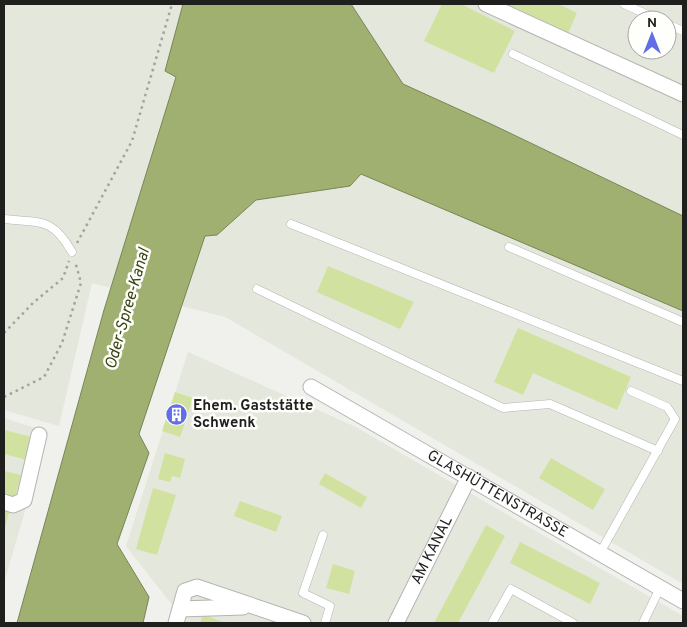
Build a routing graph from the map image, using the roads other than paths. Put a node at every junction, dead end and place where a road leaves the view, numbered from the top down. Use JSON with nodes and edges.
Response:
{"nodes":[{"id":1,"x":486,"y":4,"type":"edge"},
{"id":2,"x":624,"y":4,"type":"edge"},
{"id":3,"x":637,"y":10,"type":"edge"},
{"id":4,"x":513,"y":54,"type":"dead end"},
{"id":5,"x":683,"y":94,"type":"edge"},
{"id":6,"x":683,"y":135,"type":"edge"},
{"id":7,"x":4,"y":219,"type":"edge"},
{"id":8,"x":291,"y":224,"type":"dead end"},
{"id":9,"x":509,"y":246,"type":"dead end"},
{"id":10,"x":72,"y":252,"type":"road end"},
{"id":11,"x":257,"y":289,"type":"dead end"},
{"id":12,"x":683,"y":322,"type":"edge"},
{"id":13,"x":683,"y":381,"type":"edge"},
{"id":14,"x":311,"y":387,"type":"dead end"},
{"id":15,"x":631,"y":392,"type":"dead end"},
{"id":16,"x":39,"y":435,"type":"dead end"},
{"id":17,"x":658,"y":451,"type":"junction"},
{"id":18,"x":469,"y":477,"type":"junction"},
{"id":19,"x":4,"y":502,"type":"edge"},
{"id":20,"x":323,"y":535,"type":"dead end"},
{"id":21,"x":600,"y":553,"type":"junction"},
{"id":22,"x":660,"y":588,"type":"junction"},
{"id":23,"x":683,"y":601,"type":"edge"},
{"id":24,"x":252,"y":606,"type":"junction"},
{"id":25,"x":178,"y":616,"type":"edge"},
{"id":26,"x":303,"y":623,"type":"edge"},
{"id":27,"x":325,"y":623,"type":"edge"},
{"id":28,"x":396,"y":623,"type":"edge"},
{"id":29,"x":492,"y":623,"type":"edge"},
{"id":30,"x":573,"y":623,"type":"edge"},
{"id":31,"x":643,"y":623,"type":"edge"}],
"edges":[{"from":1,"to":5,"type":"street"},
{"from":2,"to":3,"type":"lane"},
{"from":4,"to":6,"type":"lane"},
{"from":7,"to":10,"type":"lane"},
{"from":8,"to":13,"type":"lane"},
{"from":9,"to":12,"type":"lane"},
{"from":11,"to":17,"type":"lane"},
{"from":14,"to":18,"type":"street","name":"GLASHÜTTENSTRASSE"},
{"from":15,"to":17,"type":"lane"},
{"from":16,"to":19,"type":"street"},
{"from":17,"to":21,"type":"lane"},
{"from":18,"to":21,"type":"street","name":"GLASHÜTTENSTRASSE"},
{"from":18,"to":28,"type":"street","name":"AM KANAL"},
{"from":20,"to":27,"type":"lane"},
{"from":21,"to":22,"type":"street","name":"GLASHÜTTENSTRASSE"},
{"from":22,"to":23,"type":"street","name":"GLASHÜTTENSTRASSE"},
{"from":22,"to":31,"type":"lane"},
{"from":24,"to":25,"type":"street"},
{"from":24,"to":25,"type":"street"},
{"from":24,"to":26,"type":"street"},
{"from":29,"to":30,"type":"lane"}]}
